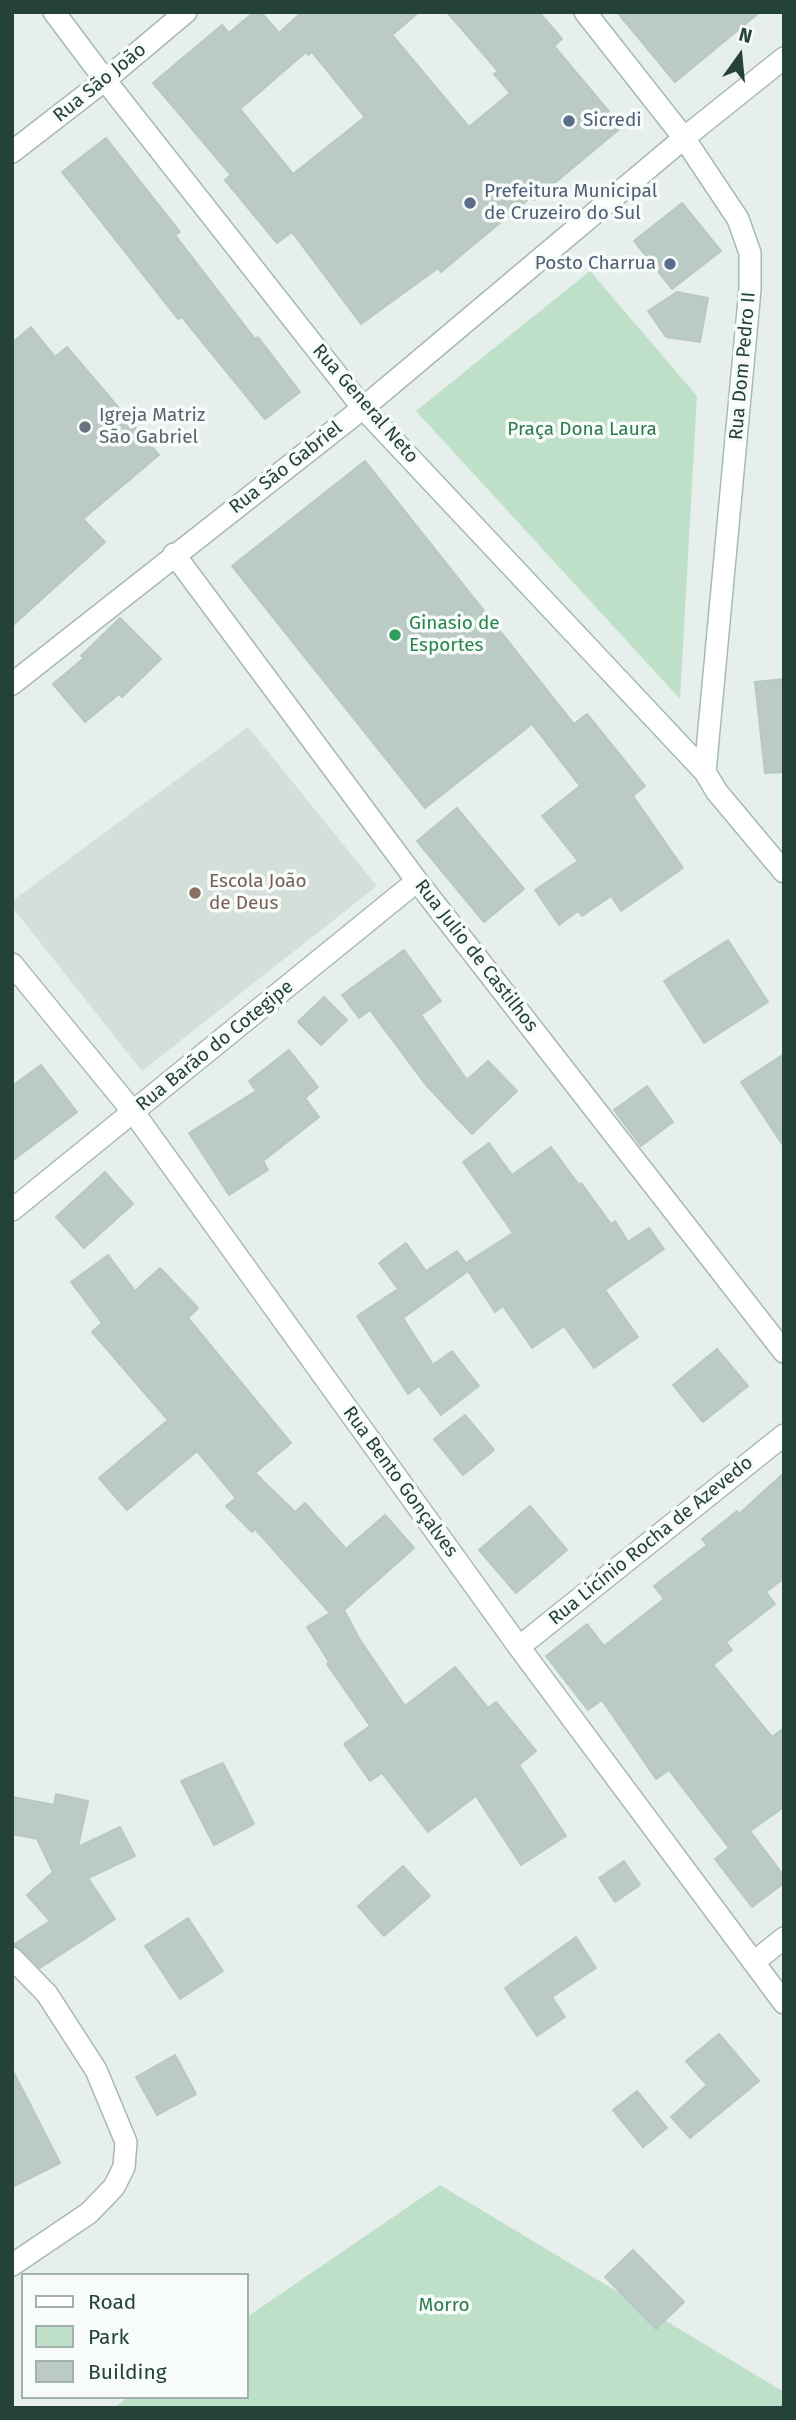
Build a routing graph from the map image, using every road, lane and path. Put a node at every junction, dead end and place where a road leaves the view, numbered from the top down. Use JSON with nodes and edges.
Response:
{"nodes":[{"id":1,"x":54,"y":12,"type":"edge"},
{"id":2,"x":186,"y":12,"type":"edge"},
{"id":3,"x":585,"y":12,"type":"edge"},
{"id":4,"x":784,"y":58,"type":"edge"},
{"id":5,"x":105,"y":80,"type":"junction"},
{"id":6,"x":684,"y":138,"type":"junction"},
{"id":7,"x":12,"y":152,"type":"edge"},
{"id":8,"x":363,"y":408,"type":"junction"},
{"id":9,"x":174,"y":554,"type":"junction"},
{"id":10,"x":12,"y":684,"type":"edge"},
{"id":11,"x":705,"y":772,"type":"junction"},
{"id":12,"x":784,"y":872,"type":"edge"},
{"id":13,"x":417,"y":881,"type":"junction"},
{"id":14,"x":12,"y":964,"type":"edge"},
{"id":15,"x":134,"y":1112,"type":"junction"},
{"id":16,"x":12,"y":1210,"type":"edge"},
{"id":17,"x":784,"y":1352,"type":"edge"},
{"id":18,"x":784,"y":1435,"type":"edge"},
{"id":19,"x":519,"y":1647,"type":"junction"},
{"id":20,"x":784,"y":1938,"type":"edge"},
{"id":21,"x":12,"y":1958,"type":"edge"},
{"id":22,"x":754,"y":1962,"type":"junction"},
{"id":23,"x":784,"y":2003,"type":"edge"},
{"id":24,"x":12,"y":2264,"type":"edge"}],
"edges":[{"from":1,"to":5,"type":"street","name":"Rua General Neto"},
{"from":2,"to":5,"type":"street","name":"Rua São João"},
{"from":3,"to":6,"type":"street","name":"Rua Dom Pedro II"},
{"from":4,"to":6,"type":"street","name":"Rua São Gabriel"},
{"from":5,"to":7,"type":"street","name":"Rua São João"},
{"from":5,"to":8,"type":"street","name":"Rua General Neto"},
{"from":6,"to":8,"type":"street","name":"Rua São Gabriel"},
{"from":6,"to":11,"type":"street","name":"Rua Dom Pedro II"},
{"from":8,"to":9,"type":"street","name":"Rua São Gabriel"},
{"from":8,"to":11,"type":"street","name":"Rua General Neto"},
{"from":9,"to":10,"type":"street","name":"Rua São Gabriel"},
{"from":9,"to":13,"type":"street","name":"Rua Julio de Castilhos"},
{"from":11,"to":12,"type":"street","name":"Rua General Neto"},
{"from":13,"to":15,"type":"street","name":"Rua Barão do Cotegipe"},
{"from":13,"to":17,"type":"street","name":"Rua Julio de Castilhos"},
{"from":14,"to":15,"type":"street","name":"Rua Bento Gonçalves"},
{"from":15,"to":16,"type":"street","name":"Rua Barão do Cotegipe"},
{"from":15,"to":19,"type":"street","name":"Rua Bento Gonçalves"},
{"from":18,"to":19,"type":"street","name":"Rua Licínio Rocha de Azevedo"},
{"from":19,"to":22,"type":"street","name":"Rua Bento Gonçalves"},
{"from":20,"to":22,"type":"street"},
{"from":21,"to":24,"type":"street"},
{"from":22,"to":23,"type":"street","name":"Rua Bento Gonçalves"}]}
